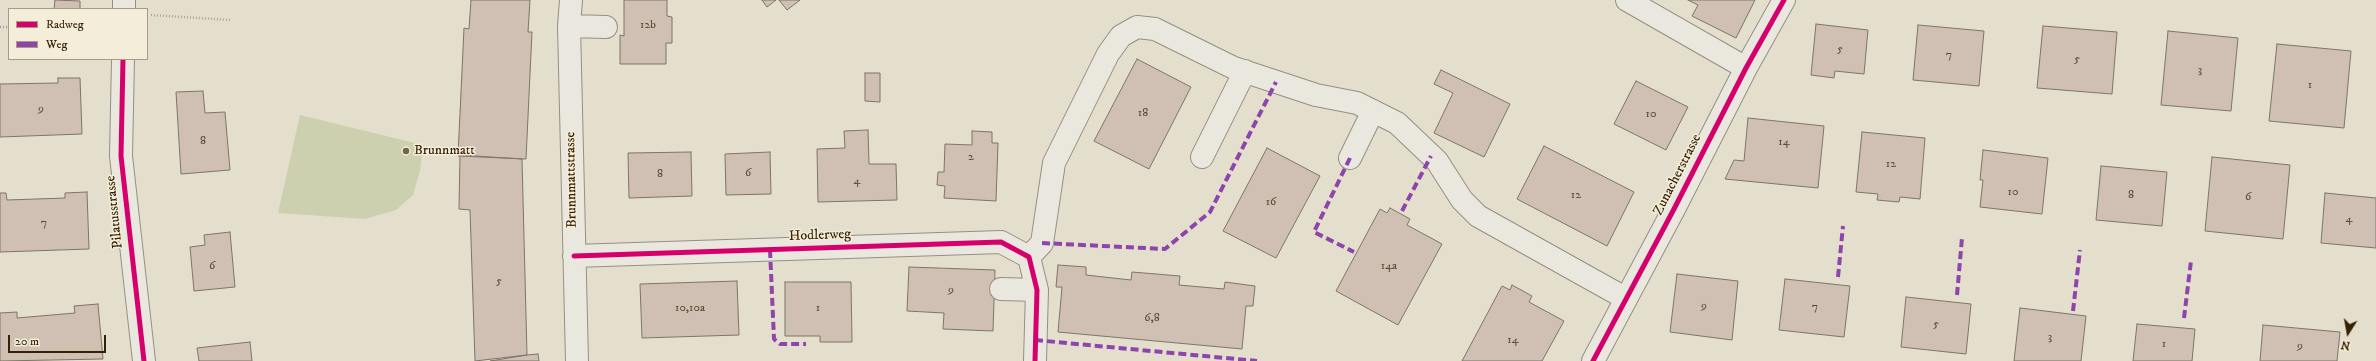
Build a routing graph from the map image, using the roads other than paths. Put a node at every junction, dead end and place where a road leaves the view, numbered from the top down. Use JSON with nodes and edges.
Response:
{"nodes":[{"id":1,"x":571,"y":0,"type":"edge"},
{"id":2,"x":1627,"y":0,"type":"edge"},
{"id":3,"x":1784,"y":0,"type":"edge"},
{"id":4,"x":569,"y":26,"type":"junction"},
{"id":5,"x":606,"y":27,"type":"dead end"},
{"id":6,"x":123,"y":60,"type":"edge"},
{"id":7,"x":1746,"y":68,"type":"junction"},
{"id":8,"x":1245,"y":72,"type":"junction"},
{"id":9,"x":1373,"y":111,"type":"junction"},
{"id":10,"x":1202,"y":157,"type":"dead end"},
{"id":11,"x":1350,"y":158,"type":"dead end"},
{"id":12,"x":574,"y":256,"type":"junction"},
{"id":13,"x":1029,"y":257,"type":"junction"},
{"id":14,"x":1001,"y":289,"type":"dead end"},
{"id":15,"x":1037,"y":290,"type":"junction"},
{"id":16,"x":1625,"y":298,"type":"junction"},
{"id":17,"x":144,"y":361,"type":"edge"},
{"id":18,"x":577,"y":361,"type":"edge"},
{"id":19,"x":1035,"y":361,"type":"edge"},
{"id":20,"x":1593,"y":361,"type":"edge"}],
"edges":[{"from":1,"to":4,"type":"street","name":"Brunnmattstrasse"},
{"from":2,"to":7,"type":"street"},
{"from":3,"to":7,"type":"street","name":"Zunacherstrasse"},
{"from":4,"to":5,"type":"street"},
{"from":4,"to":12,"type":"street","name":"Brunnmattstrasse"},
{"from":6,"to":17,"type":"street","name":"Pilatusstrasse"},
{"from":7,"to":16,"type":"street","name":"Zunacherstrasse"},
{"from":8,"to":9,"type":"street"},
{"from":8,"to":10,"type":"street"},
{"from":8,"to":13,"type":"street"},
{"from":9,"to":11,"type":"street"},
{"from":9,"to":16,"type":"street"},
{"from":12,"to":13,"type":"street","name":"Hodlerweg"},
{"from":12,"to":18,"type":"street","name":"Brunnmattstrasse"},
{"from":13,"to":15,"type":"street"},
{"from":14,"to":15,"type":"street"},
{"from":15,"to":19,"type":"street"},
{"from":16,"to":20,"type":"street","name":"Zunacherstrasse"}]}
